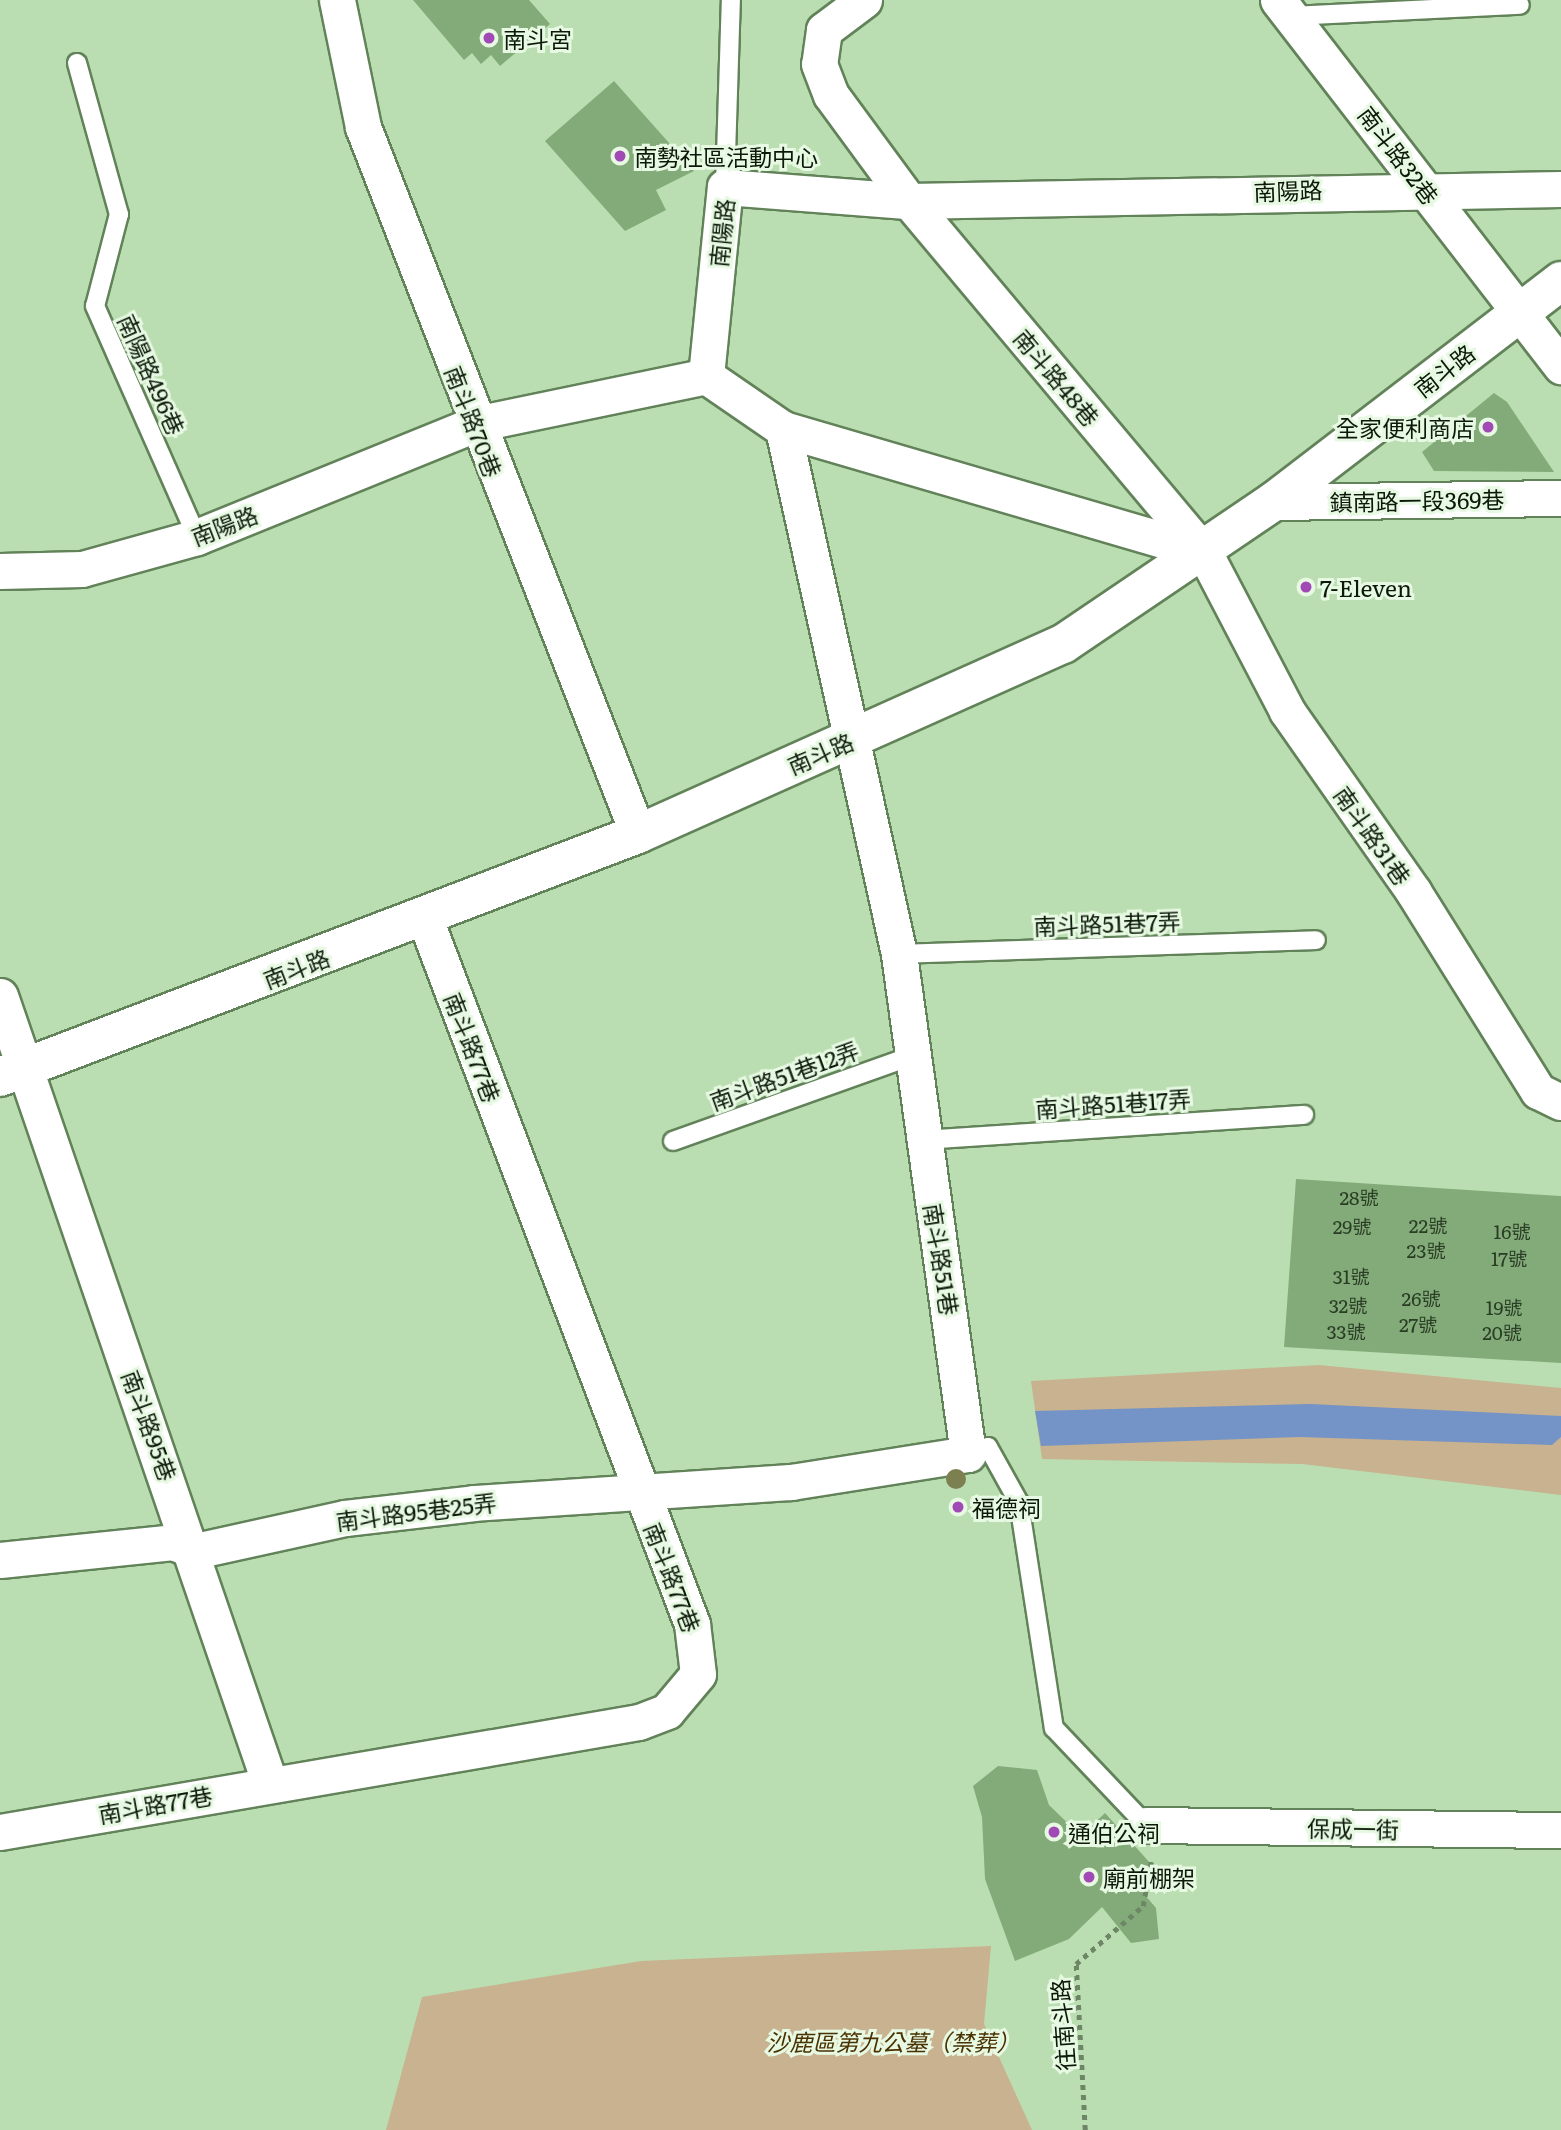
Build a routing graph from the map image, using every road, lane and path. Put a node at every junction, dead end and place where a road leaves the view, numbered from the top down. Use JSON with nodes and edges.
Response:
{"nodes":[{"id":1,"x":337,"y":0,"type":"edge"},
{"id":2,"x":731,"y":0,"type":"edge"},
{"id":3,"x":864,"y":0,"type":"edge"},
{"id":4,"x":1520,"y":5,"type":"dead end"},
{"id":5,"x":1284,"y":8,"type":"edge"},
{"id":6,"x":77,"y":64,"type":"dead end"},
{"id":7,"x":1422,"y":186,"type":"junction"},
{"id":8,"x":725,"y":187,"type":"junction"},
{"id":9,"x":1561,"y":189,"type":"edge"},
{"id":10,"x":909,"y":201,"type":"junction"},
{"id":11,"x":1561,"y":281,"type":"edge"},
{"id":12,"x":1520,"y":311,"type":"junction"},
{"id":13,"x":1561,"y":366,"type":"edge"},
{"id":14,"x":706,"y":376,"type":"junction"},
{"id":15,"x":474,"y":424,"type":"junction"},
{"id":16,"x":783,"y":429,"type":"junction"},
{"id":17,"x":1561,"y":498,"type":"edge"},
{"id":18,"x":1273,"y":502,"type":"junction"},
{"id":19,"x":197,"y":537,"type":"junction"},
{"id":20,"x":1204,"y":552,"type":"junction"},
{"id":21,"x":0,"y":571,"type":"edge"},
{"id":22,"x":853,"y":739,"type":"junction"},
{"id":23,"x":638,"y":834,"type":"junction"},
{"id":24,"x":425,"y":919,"type":"junction"},
{"id":25,"x":1316,"y":940,"type":"dead end"},
{"id":26,"x":899,"y":954,"type":"junction"},
{"id":27,"x":0,"y":996,"type":"edge"},
{"id":28,"x":912,"y":1056,"type":"junction"},
{"id":29,"x":11,"y":1073,"type":"edge"},
{"id":30,"x":1561,"y":1102,"type":"edge"},
{"id":31,"x":1304,"y":1115,"type":"dead end"},
{"id":32,"x":924,"y":1140,"type":"junction"},
{"id":33,"x":673,"y":1142,"type":"dead end"},
{"id":34,"x":968,"y":1454,"type":"junction"},
{"id":35,"x":639,"y":1490,"type":"junction"},
{"id":36,"x":195,"y":1551,"type":"junction"},
{"id":37,"x":0,"y":1560,"type":"edge"},
{"id":38,"x":270,"y":1784,"type":"junction"},
{"id":39,"x":1146,"y":1825,"type":"junction"},
{"id":40,"x":1561,"y":1830,"type":"edge"},
{"id":41,"x":0,"y":1832,"type":"edge"},
{"id":42,"x":1086,"y":2130,"type":"edge"}],
"edges":[{"from":1,"to":15,"type":"street","name":"南斗路70巷"},
{"from":2,"to":8,"type":"lane"},
{"from":3,"to":10,"type":"street"},
{"from":4,"to":5,"type":"lane"},
{"from":5,"to":7,"type":"street","name":"南斗路32巷"},
{"from":6,"to":19,"type":"lane","name":"南陽路496巷"},
{"from":7,"to":9,"type":"street","name":"南陽路"},
{"from":7,"to":10,"type":"street","name":"南陽路"},
{"from":7,"to":12,"type":"street","name":"南斗路32巷"},
{"from":8,"to":10,"type":"street","name":"南陽路"},
{"from":8,"to":14,"type":"street","name":"南陽路"},
{"from":10,"to":20,"type":"street","name":"南斗路48巷"},
{"from":11,"to":12,"type":"street","name":"南斗路"},
{"from":12,"to":13,"type":"street","name":"南斗路32巷"},
{"from":12,"to":18,"type":"street","name":"南斗路"},
{"from":14,"to":15,"type":"street","name":"南陽路"},
{"from":14,"to":16,"type":"street"},
{"from":15,"to":19,"type":"street","name":"南陽路"},
{"from":15,"to":23,"type":"street","name":"南斗路70巷"},
{"from":16,"to":20,"type":"street"},
{"from":16,"to":22,"type":"street","name":"南斗路51巷"},
{"from":17,"to":18,"type":"street","name":"鎮南路一段369巷"},
{"from":18,"to":20,"type":"street","name":"南斗路"},
{"from":19,"to":21,"type":"street","name":"南陽路"},
{"from":20,"to":22,"type":"street","name":"南斗路"},
{"from":20,"to":30,"type":"street","name":"南斗路31巷"},
{"from":22,"to":23,"type":"street","name":"南斗路"},
{"from":22,"to":26,"type":"street","name":"南斗路51巷"},
{"from":23,"to":24,"type":"street","name":"南斗路"},
{"from":24,"to":29,"type":"street","name":"南斗路"},
{"from":24,"to":35,"type":"street","name":"南斗路77巷"},
{"from":25,"to":26,"type":"lane","name":"南斗路51巷7弄"},
{"from":26,"to":28,"type":"street","name":"南斗路51巷"},
{"from":27,"to":29,"type":"street","name":"南斗路95巷"},
{"from":28,"to":32,"type":"street","name":"南斗路51巷"},
{"from":28,"to":33,"type":"lane","name":"南斗路51巷12弄"},
{"from":29,"to":36,"type":"street","name":"南斗路95巷"},
{"from":31,"to":32,"type":"lane","name":"南斗路51巷17弄"},
{"from":32,"to":34,"type":"street","name":"南斗路51巷"},
{"from":34,"to":35,"type":"street"},
{"from":34,"to":39,"type":"lane"},
{"from":35,"to":36,"type":"street","name":"南斗路95巷25弄"},
{"from":35,"to":38,"type":"street","name":"南斗路77巷"},
{"from":36,"to":37,"type":"street"},
{"from":36,"to":38,"type":"street","name":"南斗路95巷"},
{"from":38,"to":41,"type":"street","name":"南斗路77巷"},
{"from":39,"to":40,"type":"street","name":"保成一街"},
{"from":39,"to":42,"type":"path","name":"往南斗路"}]}
